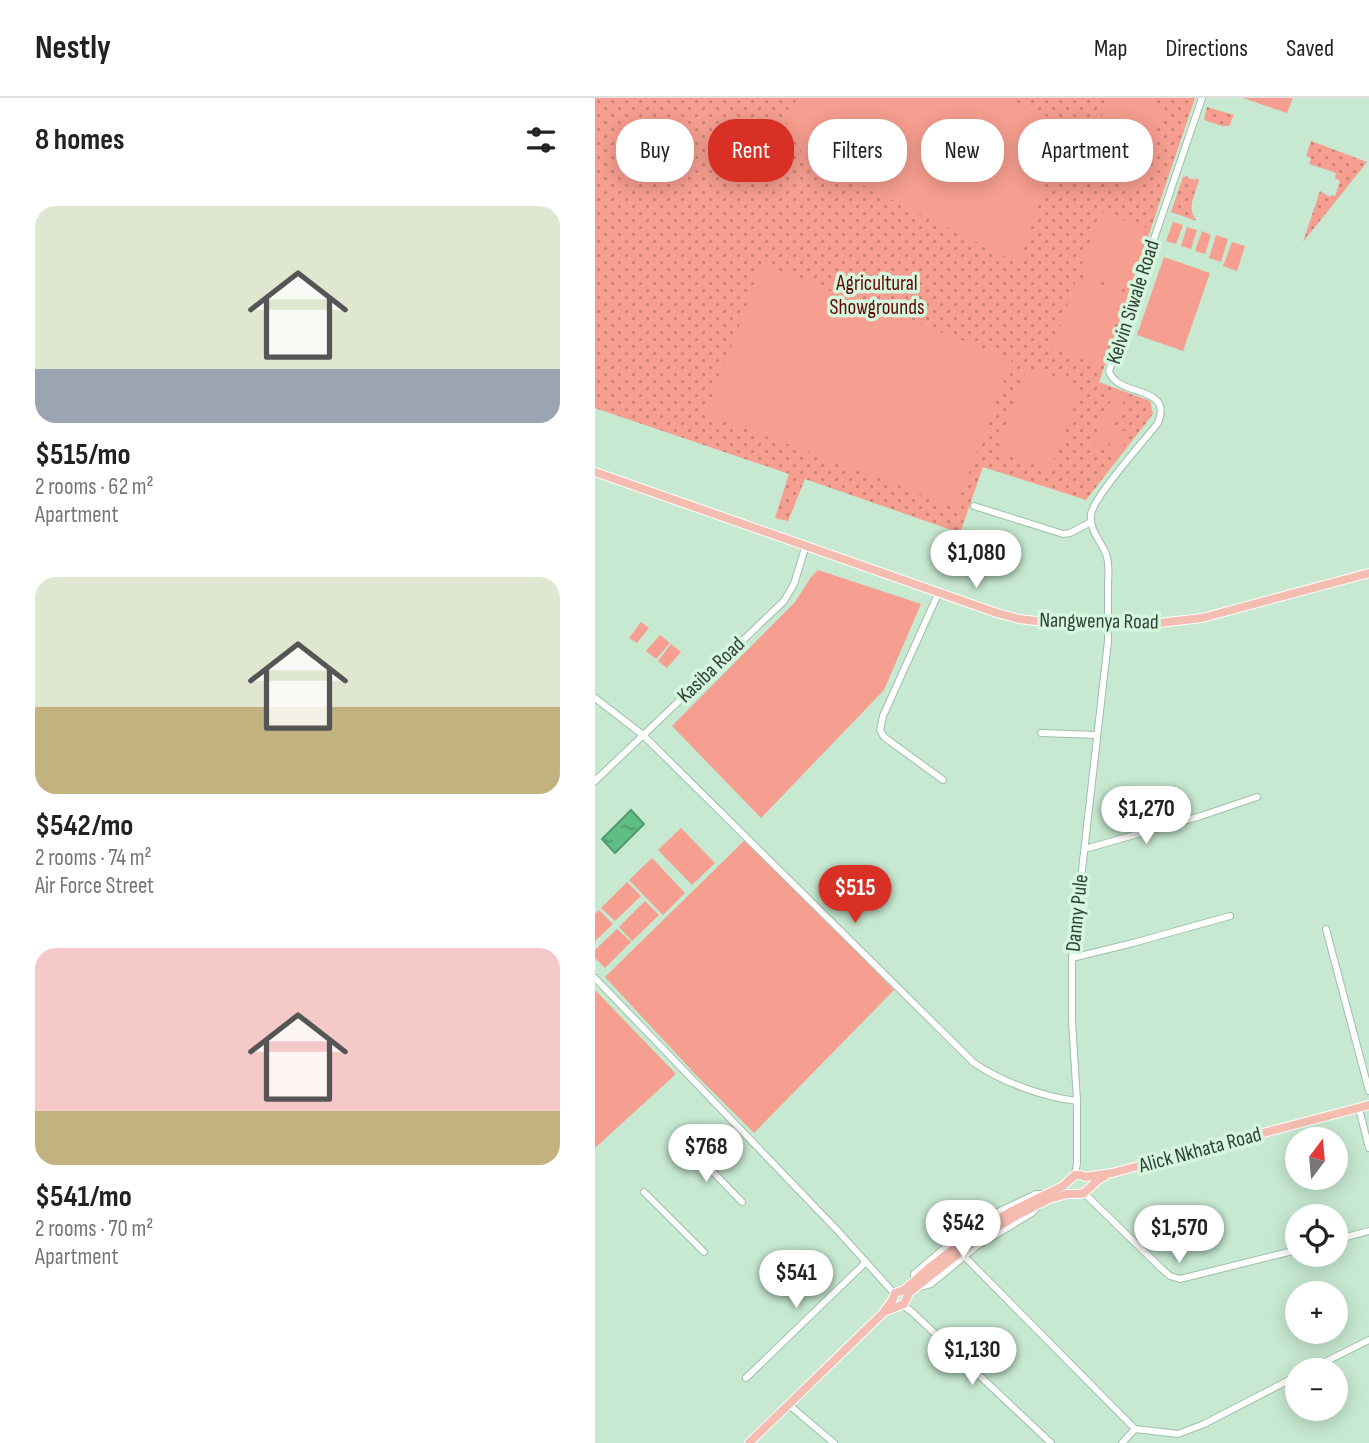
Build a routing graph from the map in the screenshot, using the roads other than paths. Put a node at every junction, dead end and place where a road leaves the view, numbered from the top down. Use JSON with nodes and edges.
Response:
{"nodes":[{"id":1,"x":1202,"y":98,"type":"edge"},
{"id":2,"x":595,"y":472,"type":"edge"},
{"id":3,"x":974,"y":506,"type":"dead end"},
{"id":4,"x":1091,"y":522,"type":"junction"},
{"id":5,"x":806,"y":545,"type":"junction"},
{"id":6,"x":1369,"y":573,"type":"edge"},
{"id":7,"x":939,"y":592,"type":"junction"},
{"id":8,"x":1108,"y":623,"type":"junction"},
{"id":9,"x":595,"y":698,"type":"edge"},
{"id":10,"x":1041,"y":733,"type":"dead end"},
{"id":11,"x":643,"y":735,"type":"junction"},
{"id":12,"x":1097,"y":735,"type":"junction"},
{"id":13,"x":943,"y":780,"type":"dead end"},
{"id":14,"x":595,"y":781,"type":"edge"},
{"id":15,"x":1257,"y":797,"type":"dead end"},
{"id":16,"x":1084,"y":849,"type":"junction"},
{"id":17,"x":1230,"y":916,"type":"dead end"},
{"id":18,"x":1326,"y":929,"type":"dead end"},
{"id":19,"x":1072,"y":958,"type":"junction"},
{"id":20,"x":595,"y":978,"type":"edge"},
{"id":21,"x":1369,"y":1091,"type":"edge"},
{"id":22,"x":1077,"y":1101,"type":"junction"},
{"id":23,"x":1369,"y":1105,"type":"edge"},
{"id":24,"x":1359,"y":1109,"type":"junction"},
{"id":25,"x":1369,"y":1147,"type":"edge"},
{"id":26,"x":689,"y":1148,"type":"dead end"},
{"id":27,"x":1112,"y":1173,"type":"junction"},
{"id":28,"x":1078,"y":1177,"type":"junction"},
{"id":29,"x":1086,"y":1190,"type":"junction"},
{"id":30,"x":644,"y":1192,"type":"dead end"},
{"id":31,"x":1049,"y":1194,"type":"junction"},
{"id":32,"x":1074,"y":1194,"type":"junction"},
{"id":33,"x":742,"y":1202,"type":"dead end"},
{"id":34,"x":1040,"y":1203,"type":"junction"},
{"id":35,"x":1369,"y":1231,"type":"edge"},
{"id":36,"x":982,"y":1233,"type":"junction"},
{"id":37,"x":1348,"y":1237,"type":"edge"},
{"id":38,"x":952,"y":1241,"type":"junction"},
{"id":39,"x":704,"y":1252,"type":"dead end"},
{"id":40,"x":1285,"y":1253,"type":"edge"},
{"id":41,"x":964,"y":1256,"type":"junction"},
{"id":42,"x":866,"y":1262,"type":"junction"},
{"id":43,"x":914,"y":1285,"type":"junction"},
{"id":44,"x":899,"y":1297,"type":"junction"},
{"id":45,"x":1369,"y":1340,"type":"edge"},
{"id":46,"x":1333,"y":1358,"type":"edge"},
{"id":47,"x":746,"y":1378,"type":"dead end"},
{"id":48,"x":1285,"y":1382,"type":"edge"},
{"id":49,"x":789,"y":1405,"type":"junction"},
{"id":50,"x":1135,"y":1429,"type":"junction"},
{"id":51,"x":749,"y":1443,"type":"edge"},
{"id":52,"x":834,"y":1443,"type":"edge"},
{"id":53,"x":1051,"y":1443,"type":"edge"},
{"id":54,"x":1122,"y":1443,"type":"edge"}],
"edges":[{"from":1,"to":4,"type":"street","name":"Kelvin Siwale Road"},
{"from":2,"to":5,"type":"main road","name":"Nangwenya Road"},
{"from":3,"to":4,"type":"street"},
{"from":4,"to":8,"type":"street"},
{"from":5,"to":7,"type":"main road","name":"Nangwenya Road"},
{"from":5,"to":11,"type":"street","name":"Kasiba Road"},
{"from":6,"to":8,"type":"main road","name":"Nangwenya Road"},
{"from":7,"to":8,"type":"main road","name":"Nangwenya Road"},
{"from":7,"to":13,"type":"street"},
{"from":8,"to":12,"type":"street","name":"Danny Pule"},
{"from":9,"to":11,"type":"street"},
{"from":10,"to":12,"type":"street"},
{"from":11,"to":14,"type":"street","name":"Kasiba Road"},
{"from":11,"to":22,"type":"street"},
{"from":12,"to":16,"type":"street","name":"Danny Pule"},
{"from":15,"to":16,"type":"street"},
{"from":16,"to":19,"type":"street","name":"Danny Pule"},
{"from":17,"to":19,"type":"street"},
{"from":18,"to":21,"type":"street"},
{"from":19,"to":22,"type":"street","name":"Danny Pule"},
{"from":20,"to":42,"type":"street"},
{"from":22,"to":28,"type":"street","name":"Danny Pule"},
{"from":23,"to":24,"type":"main road","name":"Alick Nkhata Road"},
{"from":24,"to":25,"type":"street"},
{"from":24,"to":27,"type":"main road","name":"Alick Nkhata Road"},
{"from":26,"to":33,"type":"street"},
{"from":27,"to":28,"type":"main road","name":"Alick Nkhata Road"},
{"from":27,"to":29,"type":"main road","name":"Alick Nkhata Road"},
{"from":28,"to":29,"type":"main road"},
{"from":28,"to":31,"type":"main road","name":"Alick Nkhata Road"},
{"from":28,"to":32,"type":"main road"},
{"from":29,"to":32,"type":"main road"},
{"from":29,"to":40,"type":"street"},
{"from":30,"to":39,"type":"street"},
{"from":31,"to":36,"type":"main road","name":"Alick Nkhata Road"},
{"from":31,"to":38,"type":"street","name":"Alick Nkhata Road"},
{"from":32,"to":34,"type":"main road","name":"Alick Nkhata Road"},
{"from":34,"to":36,"type":"main road","name":"Alick Nkhata Road"},
{"from":34,"to":41,"type":"street"},
{"from":35,"to":37,"type":"street"},
{"from":36,"to":43,"type":"main road","name":"Alick Nkhata Road","bridge":true},
{"from":38,"to":41,"type":"street"},
{"from":38,"to":43,"type":"street","name":"Alick Nkhata Road"},
{"from":41,"to":43,"type":"street"},
{"from":41,"to":50,"type":"street"},
{"from":42,"to":44,"type":"street"},
{"from":42,"to":47,"type":"street"},
{"from":43,"to":44,"type":"main road","name":"Alick Nkhata Road"},
{"from":44,"to":49,"type":"main road","name":"Alick Nkhata Road"},
{"from":44,"to":53,"type":"street"},
{"from":45,"to":46,"type":"street"},
{"from":48,"to":50,"type":"street"},
{"from":49,"to":51,"type":"main road","name":"Alick Nkhata Road"},
{"from":49,"to":52,"type":"street"},
{"from":50,"to":54,"type":"street"}]}
